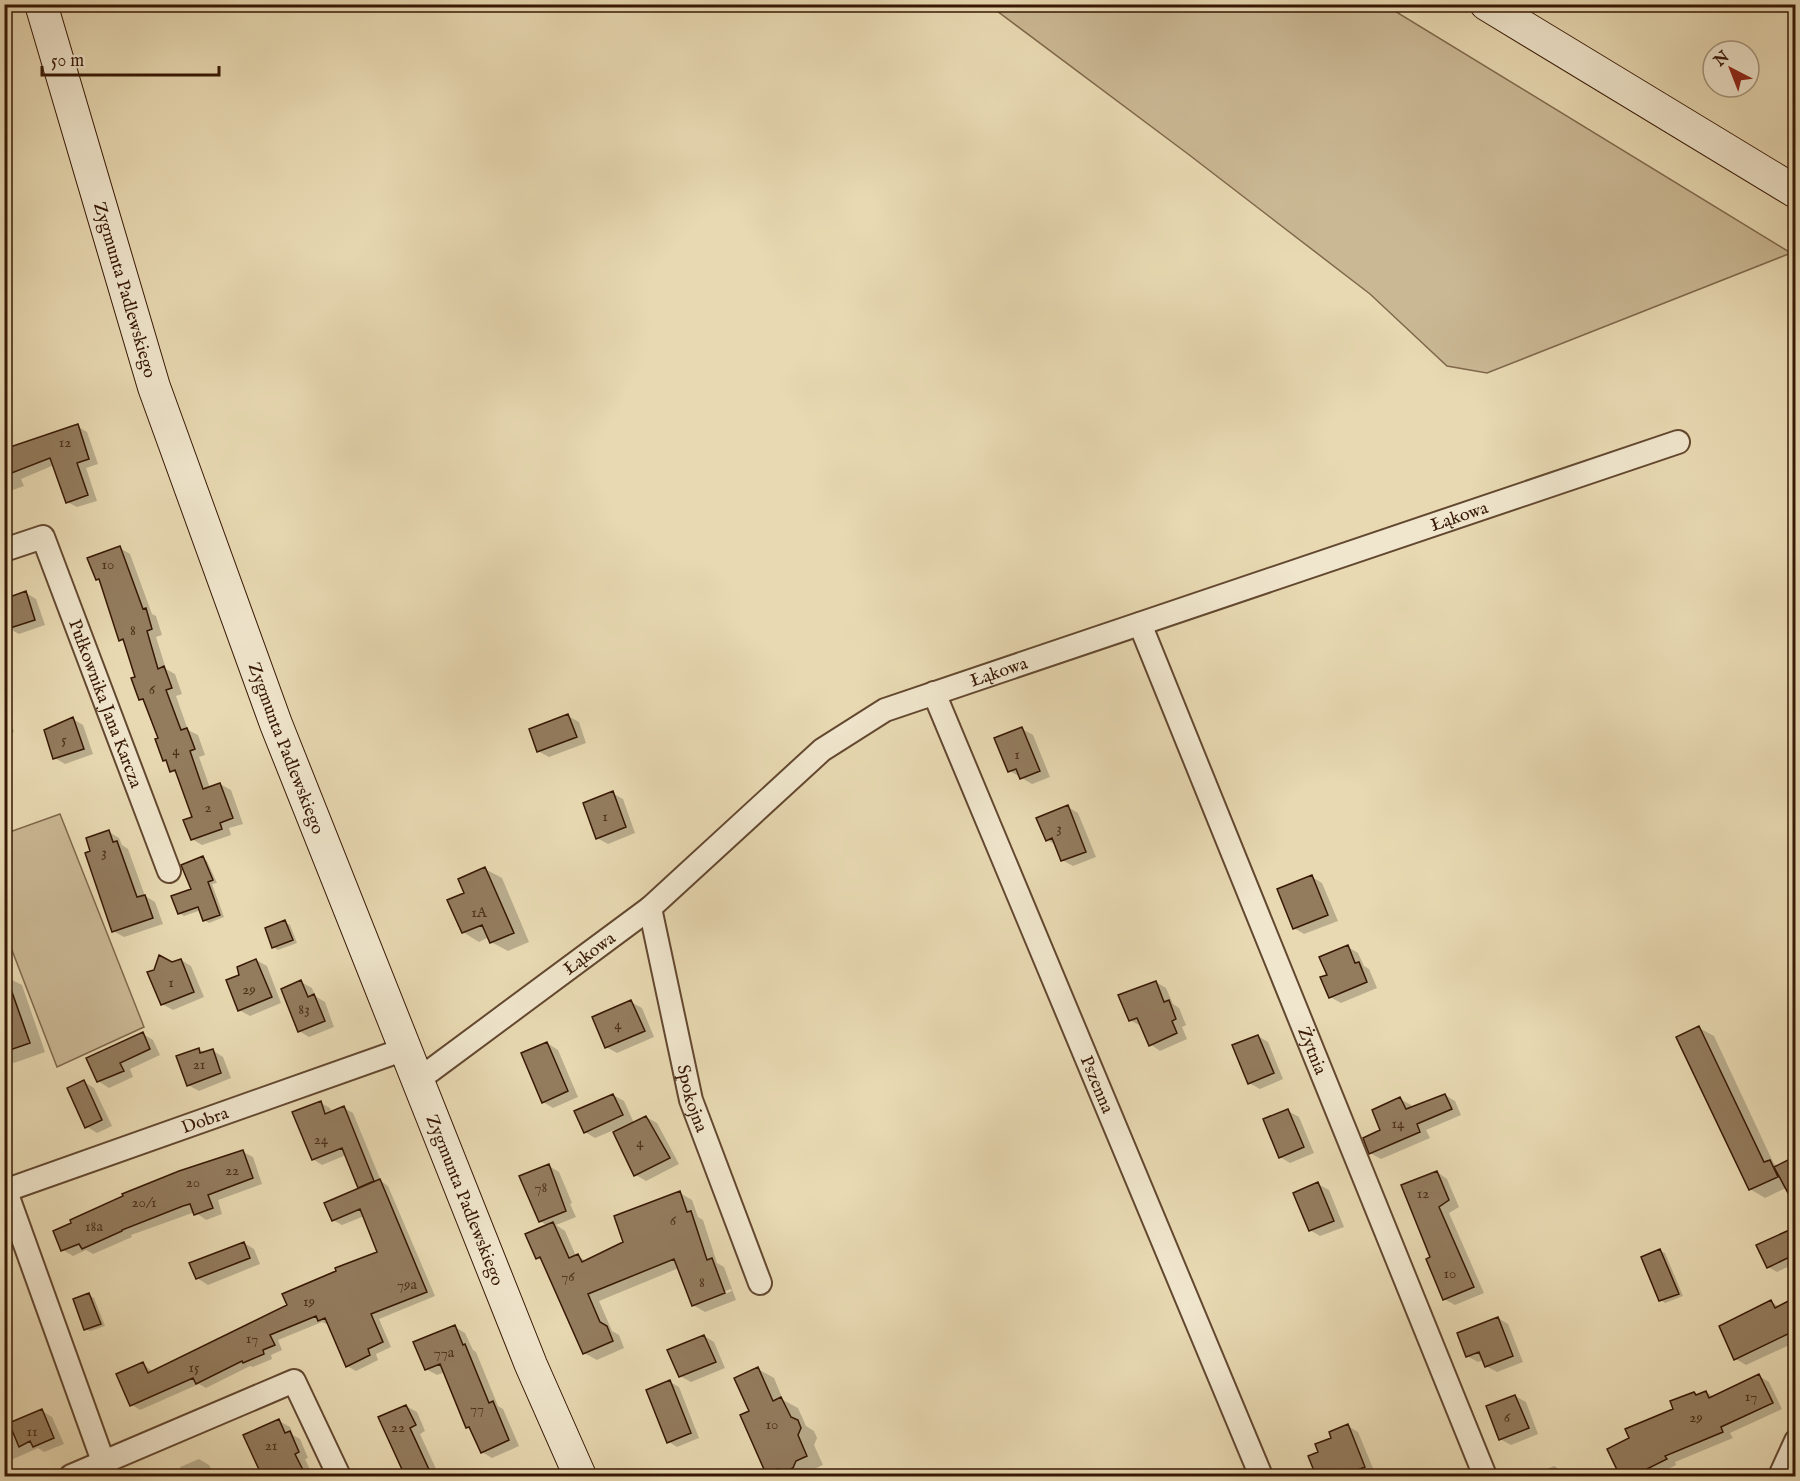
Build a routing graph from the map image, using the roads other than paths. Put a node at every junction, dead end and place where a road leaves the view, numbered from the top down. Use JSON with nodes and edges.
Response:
{"nodes":[{"id":1,"x":41,"y":4,"type":"edge"},
{"id":2,"x":1486,"y":4,"type":"edge"},
{"id":3,"x":1796,"y":192,"type":"edge"},
{"id":4,"x":1678,"y":442,"type":"dead end"},
{"id":5,"x":4,"y":549,"type":"edge"},
{"id":6,"x":1140,"y":624,"type":"junction"},
{"id":7,"x":934,"y":693,"type":"junction"},
{"id":8,"x":169,"y":871,"type":"dead end"},
{"id":9,"x":650,"y":908,"type":"junction"},
{"id":10,"x":405,"y":1049,"type":"junction"},
{"id":11,"x":418,"y":1080,"type":"junction"},
{"id":12,"x":5,"y":1189,"type":"edge"},
{"id":13,"x":760,"y":1282,"type":"dead end"},
{"id":14,"x":1796,"y":1442,"type":"edge"},
{"id":15,"x":105,"y":1470,"type":"edge"},
{"id":16,"x":70,"y":1476,"type":"edge"},
{"id":17,"x":339,"y":1476,"type":"edge"},
{"id":18,"x":580,"y":1476,"type":"edge"},
{"id":19,"x":1261,"y":1476,"type":"edge"},
{"id":20,"x":1485,"y":1476,"type":"edge"},
{"id":21,"x":1780,"y":1476,"type":"edge"}],
"edges":[{"from":1,"to":10,"type":"street","name":"Zygmunta Padlewskiego"},
{"from":2,"to":3,"type":"street"},
{"from":4,"to":6,"type":"street","name":"Łąkowa"},
{"from":5,"to":8,"type":"street","name":"Pułkownika Jana Karcza"},
{"from":6,"to":7,"type":"street","name":"Łąkowa"},
{"from":6,"to":20,"type":"street","name":"Żytnia"},
{"from":7,"to":9,"type":"street","name":"Łąkowa"},
{"from":7,"to":19,"type":"street","name":"Pszenna"},
{"from":9,"to":11,"type":"street","name":"Łąkowa"},
{"from":9,"to":13,"type":"street","name":"Spokojna"},
{"from":10,"to":11,"type":"street","name":"Zygmunta Padlewskiego"},
{"from":10,"to":12,"type":"street","name":"Dobra"},
{"from":11,"to":18,"type":"street","name":"Zygmunta Padlewskiego"},
{"from":12,"to":15,"type":"street"},
{"from":14,"to":21,"type":"street"},
{"from":15,"to":16,"type":"street"},
{"from":15,"to":17,"type":"street"}]}
